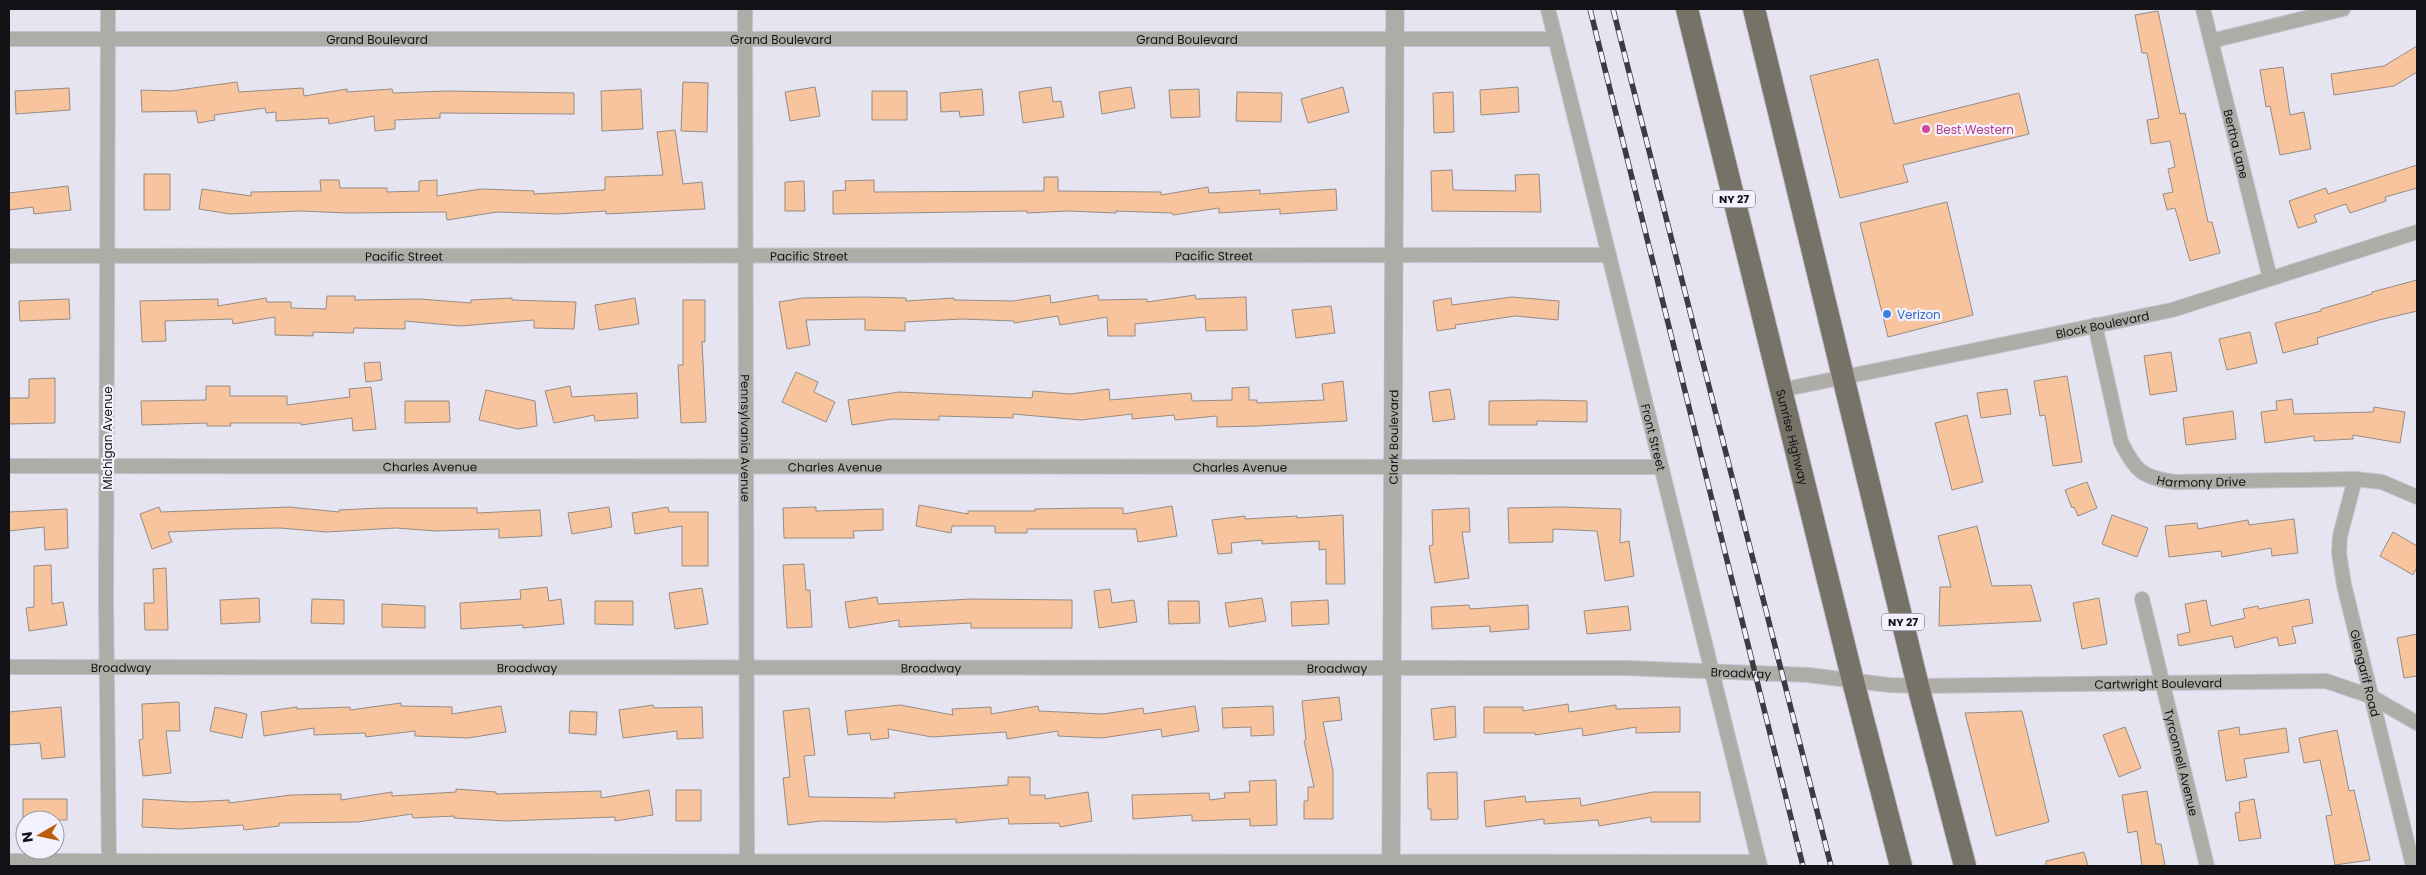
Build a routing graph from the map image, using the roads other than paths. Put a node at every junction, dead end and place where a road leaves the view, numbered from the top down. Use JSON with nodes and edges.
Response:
{"nodes":[{"id":1,"x":108,"y":9,"type":"edge"},
{"id":2,"x":745,"y":9,"type":"edge"},
{"id":3,"x":1395,"y":9,"type":"edge"},
{"id":4,"x":1548,"y":9,"type":"edge"},
{"id":5,"x":1687,"y":9,"type":"edge"},
{"id":6,"x":1754,"y":9,"type":"edge"},
{"id":7,"x":2203,"y":9,"type":"edge"},
{"id":8,"x":2343,"y":9,"type":"edge"},
{"id":9,"x":9,"y":39,"type":"edge"},
{"id":10,"x":108,"y":39,"type":"junction"},
{"id":11,"x":745,"y":39,"type":"junction"},
{"id":12,"x":1395,"y":39,"type":"junction"},
{"id":13,"x":1555,"y":39,"type":"junction"},
{"id":14,"x":2210,"y":41,"type":"junction"},
{"id":15,"x":2417,"y":232,"type":"edge"},
{"id":16,"x":744,"y":255,"type":"junction"},
{"id":17,"x":1609,"y":255,"type":"junction"},
{"id":18,"x":9,"y":256,"type":"edge"},
{"id":19,"x":108,"y":256,"type":"junction"},
{"id":20,"x":1394,"y":256,"type":"junction"},
{"id":21,"x":2270,"y":278,"type":"junction"},
{"id":22,"x":2095,"y":325,"type":"junction"},
{"id":23,"x":1844,"y":376,"type":"junction"},
{"id":24,"x":1781,"y":390,"type":"junction"},
{"id":25,"x":9,"y":466,"type":"edge"},
{"id":26,"x":107,"y":466,"type":"junction"},
{"id":27,"x":745,"y":466,"type":"junction"},
{"id":28,"x":1393,"y":466,"type":"junction"},
{"id":29,"x":1661,"y":467,"type":"junction"},
{"id":30,"x":2355,"y":479,"type":"junction"},
{"id":31,"x":2417,"y":497,"type":"edge"},
{"id":32,"x":2142,"y":599,"type":"dead end"},
{"id":33,"x":9,"y":667,"type":"edge"},
{"id":34,"x":108,"y":667,"type":"junction"},
{"id":35,"x":746,"y":667,"type":"junction"},
{"id":36,"x":1392,"y":668,"type":"junction"},
{"id":37,"x":1712,"y":671,"type":"junction"},
{"id":38,"x":1853,"y":680,"type":"junction"},
{"id":39,"x":2162,"y":684,"type":"junction"},
{"id":40,"x":1889,"y":685,"type":"joint"},
{"id":41,"x":1918,"y":686,"type":"junction"},
{"id":42,"x":2370,"y":696,"type":"junction"},
{"id":43,"x":2417,"y":724,"type":"edge"},
{"id":44,"x":9,"y":861,"type":"edge"},
{"id":45,"x":1391,"y":863,"type":"edge"},
{"id":46,"x":109,"y":864,"type":"edge"},
{"id":47,"x":746,"y":864,"type":"edge"},
{"id":48,"x":1760,"y":864,"type":"edge"},
{"id":49,"x":1901,"y":866,"type":"edge"},
{"id":50,"x":1965,"y":866,"type":"edge"},
{"id":51,"x":2206,"y":866,"type":"edge"},
{"id":52,"x":2413,"y":866,"type":"edge"}],
"edges":[{"from":1,"to":10,"type":"street","name":"Michigan Avenue"},
{"from":2,"to":11,"type":"street","name":"Pennsylvania Avenue"},
{"from":3,"to":12,"type":"street","name":"Clark Boulevard"},
{"from":4,"to":13,"type":"street","name":"Front Street"},
{"from":5,"to":24,"type":"highway","name":"Sunrise Highway","number":"NY 27"},
{"from":6,"to":23,"type":"highway","number":"NY 27"},
{"from":7,"to":14,"type":"street","name":"Bertha Lane"},
{"from":8,"to":14,"type":"street"},
{"from":9,"to":10,"type":"street","name":"Grand Boulevard"},
{"from":10,"to":11,"type":"street","name":"Grand Boulevard"},
{"from":10,"to":19,"type":"street","name":"Michigan Avenue"},
{"from":11,"to":12,"type":"street","name":"Grand Boulevard"},
{"from":11,"to":16,"type":"street","name":"Pennsylvania Avenue"},
{"from":12,"to":13,"type":"street","name":"Grand Boulevard"},
{"from":12,"to":20,"type":"street","name":"Clark Boulevard"},
{"from":13,"to":17,"type":"street","name":"Front Street"},
{"from":14,"to":21,"type":"street","name":"Bertha Lane"},
{"from":15,"to":21,"type":"street","name":"Block Boulevard"},
{"from":16,"to":19,"type":"street","name":"Pacific Street"},
{"from":16,"to":20,"type":"street","name":"Pacific Street"},
{"from":16,"to":27,"type":"street","name":"Pennsylvania Avenue"},
{"from":17,"to":20,"type":"street","name":"Pacific Street"},
{"from":17,"to":29,"type":"street","name":"Front Street"},
{"from":18,"to":19,"type":"street","name":"Pacific Street"},
{"from":19,"to":26,"type":"street","name":"Michigan Avenue"},
{"from":20,"to":28,"type":"street","name":"Clark Boulevard"},
{"from":21,"to":22,"type":"street","name":"Block Boulevard"},
{"from":22,"to":23,"type":"street","name":"Block Boulevard"},
{"from":22,"to":30,"type":"street","name":"Harmony Drive"},
{"from":23,"to":24,"type":"street","name":"Block Boulevard"},
{"from":23,"to":41,"type":"highway","number":"NY 27"},
{"from":24,"to":38,"type":"highway","name":"Sunrise Highway","number":"NY 27"},
{"from":25,"to":26,"type":"street","name":"Charles Avenue"},
{"from":26,"to":27,"type":"street","name":"Charles Avenue"},
{"from":26,"to":34,"type":"street","name":"Michigan Avenue"},
{"from":27,"to":28,"type":"street","name":"Charles Avenue"},
{"from":27,"to":35,"type":"street","name":"Pennsylvania Avenue"},
{"from":28,"to":29,"type":"street","name":"Charles Avenue"},
{"from":28,"to":36,"type":"street","name":"Clark Boulevard"},
{"from":29,"to":37,"type":"street","name":"Front Street"},
{"from":30,"to":31,"type":"street","name":"Harmony Drive"},
{"from":30,"to":42,"type":"street","name":"Glengarif Road"},
{"from":32,"to":39,"type":"street","name":"Tyrconnell Avenue"},
{"from":33,"to":34,"type":"street","name":"Broadway"},
{"from":34,"to":35,"type":"street","name":"Broadway"},
{"from":34,"to":46,"type":"street","name":"Michigan Avenue"},
{"from":35,"to":36,"type":"street","name":"Broadway"},
{"from":35,"to":47,"type":"street","name":"Pennsylvania Avenue"},
{"from":36,"to":37,"type":"street","name":"Broadway"},
{"from":36,"to":45,"type":"street","name":"Clark Boulevard"},
{"from":37,"to":38,"type":"street","name":"Broadway"},
{"from":37,"to":48,"type":"street","name":"Front Street"},
{"from":38,"to":40,"type":"street","name":"Broadway"},
{"from":38,"to":49,"type":"highway","name":"Sunrise Highway","number":"NY 27"},
{"from":39,"to":41,"type":"street","name":"Cartwright Boulevard"},
{"from":39,"to":42,"type":"street","name":"Cartwright Boulevard"},
{"from":39,"to":51,"type":"street","name":"Tyrconnell Avenue"},
{"from":40,"to":41,"type":"street","name":"Cartwright Boulevard"},
{"from":41,"to":50,"type":"highway","number":"NY 27"},
{"from":42,"to":43,"type":"street","name":"Cartwright Boulevard"},
{"from":42,"to":52,"type":"street","name":"Glengarif Road"},
{"from":44,"to":46,"type":"street"},
{"from":45,"to":47,"type":"street"},
{"from":45,"to":48,"type":"street"},
{"from":46,"to":47,"type":"street"}]}
